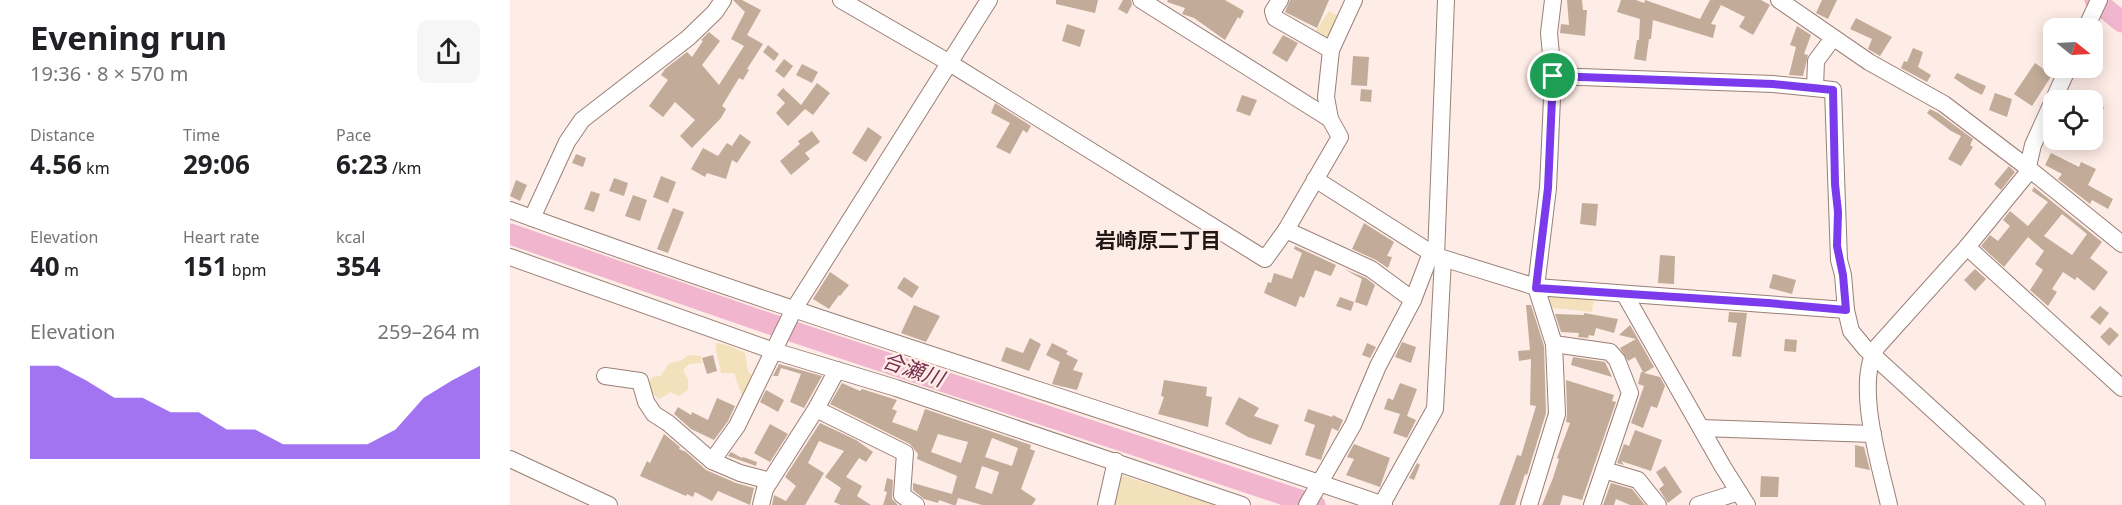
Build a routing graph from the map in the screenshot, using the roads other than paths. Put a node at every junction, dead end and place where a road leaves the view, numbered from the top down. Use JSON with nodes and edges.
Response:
{"nodes":[{"id":1,"x":723,"y":0,"type":"edge"},
{"id":2,"x":841,"y":0,"type":"edge"},
{"id":3,"x":988,"y":0,"type":"edge"},
{"id":4,"x":1141,"y":0,"type":"edge"},
{"id":5,"x":1280,"y":0,"type":"edge"},
{"id":6,"x":1354,"y":0,"type":"edge"},
{"id":7,"x":1446,"y":0,"type":"edge"},
{"id":8,"x":1553,"y":0,"type":"edge"},
{"id":9,"x":1779,"y":0,"type":"edge"},
{"id":10,"x":1833,"y":38,"type":"junction"},
{"id":11,"x":1331,"y":50,"type":"junction"},
{"id":12,"x":948,"y":62,"type":"junction"},
{"id":13,"x":1553,"y":76,"type":"junction"},
{"id":14,"x":2063,"y":78,"type":"edge"},
{"id":15,"x":1815,"y":88,"type":"junction"},
{"id":16,"x":1330,"y":119,"type":"junction"},
{"id":17,"x":2028,"y":168,"type":"junction"},
{"id":18,"x":1315,"y":179,"type":"junction"},
{"id":19,"x":510,"y":210,"type":"edge"},
{"id":20,"x":532,"y":218,"type":"junction"},
{"id":21,"x":1286,"y":230,"type":"junction"},
{"id":22,"x":2122,"y":244,"type":"edge"},
{"id":23,"x":1968,"y":245,"type":"junction"},
{"id":24,"x":1436,"y":256,"type":"junction"},
{"id":25,"x":510,"y":257,"type":"edge"},
{"id":26,"x":1536,"y":288,"type":"junction"},
{"id":27,"x":1625,"y":295,"type":"junction"},
{"id":28,"x":1413,"y":300,"type":"junction"},
{"id":29,"x":794,"y":309,"type":"junction"},
{"id":30,"x":1846,"y":310,"type":"junction"},
{"id":31,"x":1554,"y":344,"type":"junction"},
{"id":32,"x":776,"y":347,"type":"junction"},
{"id":33,"x":1872,"y":354,"type":"junction"},
{"id":34,"x":837,"y":370,"type":"junction"},
{"id":35,"x":605,"y":376,"type":"dead end"},
{"id":36,"x":2122,"y":388,"type":"edge"},
{"id":37,"x":816,"y":409,"type":"junction"},
{"id":38,"x":1701,"y":428,"type":"junction"},
{"id":39,"x":1873,"y":434,"type":"junction"},
{"id":40,"x":510,"y":459,"type":"edge"},
{"id":41,"x":712,"y":461,"type":"junction"},
{"id":42,"x":1116,"y":461,"type":"junction"},
{"id":43,"x":1604,"y":470,"type":"junction"},
{"id":44,"x":770,"y":482,"type":"junction"},
{"id":45,"x":1317,"y":486,"type":"junction"},
{"id":46,"x":1743,"y":498,"type":"edge"},
{"id":47,"x":609,"y":505,"type":"edge"},
{"id":48,"x":761,"y":505,"type":"edge"},
{"id":49,"x":916,"y":505,"type":"edge"},
{"id":50,"x":1106,"y":505,"type":"edge"},
{"id":51,"x":1242,"y":505,"type":"edge"},
{"id":52,"x":1307,"y":505,"type":"edge"},
{"id":53,"x":1383,"y":505,"type":"edge"},
{"id":54,"x":1529,"y":505,"type":"edge"},
{"id":55,"x":1592,"y":505,"type":"edge"},
{"id":56,"x":1658,"y":505,"type":"edge"},
{"id":57,"x":1698,"y":505,"type":"edge"},
{"id":58,"x":1889,"y":505,"type":"edge"},
{"id":59,"x":2037,"y":505,"type":"edge"}],
"edges":[{"from":1,"to":20,"type":"street"},
{"from":2,"to":12,"type":"street"},
{"from":3,"to":12,"type":"street"},
{"from":4,"to":16,"type":"street"},
{"from":5,"to":11,"type":"street"},
{"from":6,"to":11,"type":"street"},
{"from":7,"to":24,"type":"street"},
{"from":8,"to":13,"type":"street"},
{"from":9,"to":10,"type":"street"},
{"from":10,"to":15,"type":"street"},
{"from":10,"to":17,"type":"street"},
{"from":11,"to":16,"type":"street"},
{"from":12,"to":21,"type":"street"},
{"from":12,"to":29,"type":"street"},
{"from":13,"to":15,"type":"street"},
{"from":13,"to":26,"type":"street"},
{"from":14,"to":17,"type":"street"},
{"from":15,"to":30,"type":"street"},
{"from":16,"to":18,"type":"street"},
{"from":17,"to":22,"type":"street"},
{"from":17,"to":23,"type":"street"},
{"from":18,"to":21,"type":"street"},
{"from":18,"to":24,"type":"street"},
{"from":19,"to":20,"type":"street"},
{"from":20,"to":29,"type":"street"},
{"from":21,"to":28,"type":"street"},
{"from":23,"to":33,"type":"street"},
{"from":23,"to":36,"type":"street"},
{"from":24,"to":26,"type":"street"},
{"from":24,"to":28,"type":"street"},
{"from":24,"to":53,"type":"street"},
{"from":25,"to":32,"type":"street"},
{"from":26,"to":27,"type":"street"},
{"from":26,"to":31,"type":"street"},
{"from":27,"to":30,"type":"street"},
{"from":27,"to":38,"type":"street"},
{"from":28,"to":45,"type":"street"},
{"from":29,"to":32,"type":"street"},
{"from":29,"to":45,"type":"street"},
{"from":30,"to":33,"type":"street"},
{"from":31,"to":43,"type":"street"},
{"from":31,"to":54,"type":"street"},
{"from":32,"to":34,"type":"street"},
{"from":32,"to":41,"type":"street"},
{"from":33,"to":39,"type":"street"},
{"from":33,"to":59,"type":"street"},
{"from":34,"to":37,"type":"street"},
{"from":34,"to":42,"type":"street"},
{"from":35,"to":41,"type":"street"},
{"from":37,"to":44,"type":"street"},
{"from":37,"to":49,"type":"street"},
{"from":38,"to":39,"type":"street"},
{"from":38,"to":46,"type":"street"},
{"from":39,"to":58,"type":"street"},
{"from":40,"to":47,"type":"street"},
{"from":41,"to":44,"type":"street"},
{"from":42,"to":50,"type":"street"},
{"from":42,"to":51,"type":"street"},
{"from":43,"to":55,"type":"street"},
{"from":43,"to":56,"type":"street"},
{"from":44,"to":48,"type":"street"},
{"from":45,"to":52,"type":"street"},
{"from":45,"to":53,"type":"street"},
{"from":46,"to":57,"type":"street"}]}
